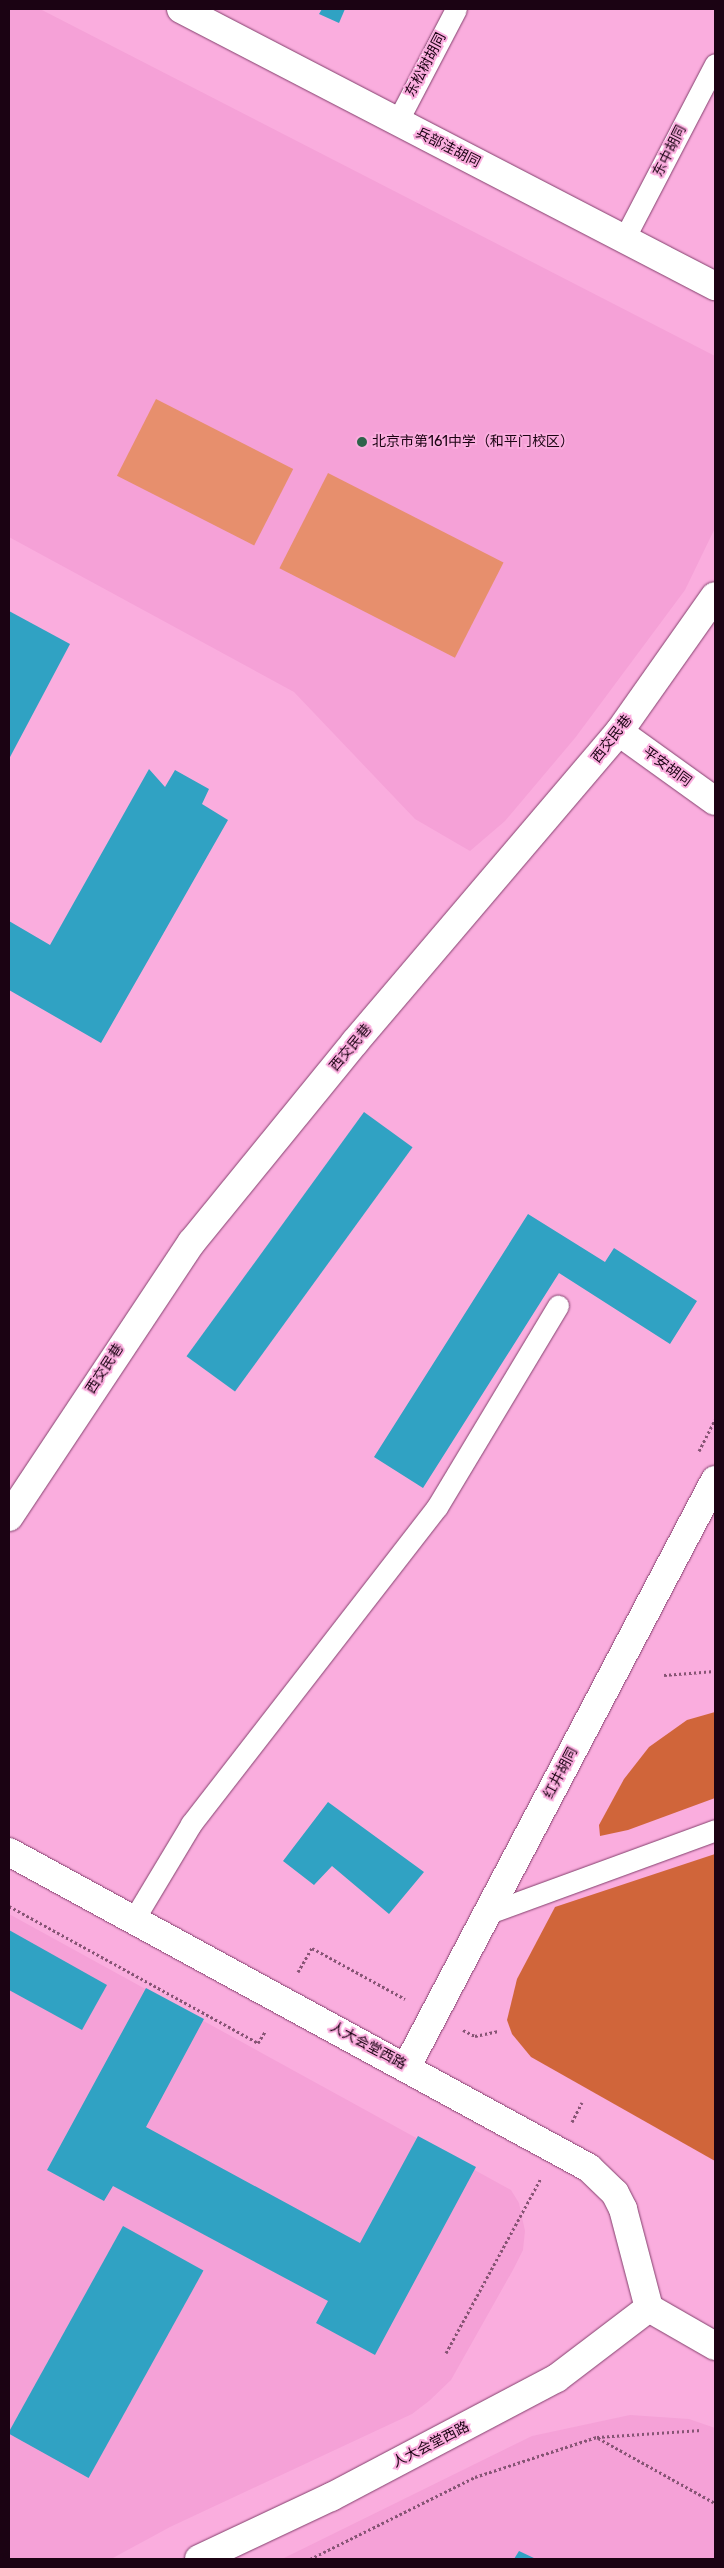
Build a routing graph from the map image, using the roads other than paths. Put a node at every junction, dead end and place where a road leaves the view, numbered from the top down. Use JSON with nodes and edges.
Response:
{"nodes":[{"id":1,"x":181,"y":9,"type":"edge"},
{"id":2,"x":456,"y":9,"type":"edge"},
{"id":3,"x":715,"y":64,"type":"edge"},
{"id":4,"x":396,"y":122,"type":"junction"},
{"id":5,"x":624,"y":239,"type":"junction"},
{"id":6,"x":715,"y":286,"type":"edge"},
{"id":7,"x":715,"y":596,"type":"edge"},
{"id":8,"x":619,"y":732,"type":"junction"},
{"id":9,"x":715,"y":801,"type":"edge"},
{"id":10,"x":558,"y":1306,"type":"dead end"},
{"id":11,"x":715,"y":1480,"type":"edge"},
{"id":12,"x":9,"y":1517,"type":"edge"},
{"id":13,"x":715,"y":1830,"type":"edge"},
{"id":14,"x":9,"y":1852,"type":"edge"},
{"id":15,"x":486,"y":1914,"type":"junction"},
{"id":16,"x":134,"y":1919,"type":"junction"},
{"id":17,"x":407,"y":2066,"type":"junction"},
{"id":18,"x":649,"y":2308,"type":"junction"},
{"id":19,"x":715,"y":2346,"type":"edge"},
{"id":20,"x":199,"y":2559,"type":"edge"}],
"edges":[{"from":1,"to":4,"type":"street","name":"兵部洼胡同"},
{"from":2,"to":4,"type":"lane","name":"东松树胡同"},
{"from":3,"to":5,"type":"lane","name":"东中胡同"},
{"from":4,"to":5,"type":"street","name":"兵部洼胡同"},
{"from":5,"to":6,"type":"street","name":"兵部洼胡同"},
{"from":7,"to":8,"type":"street","name":"西交民巷"},
{"from":8,"to":9,"type":"street","name":"平安胡同"},
{"from":8,"to":12,"type":"street","name":"西交民巷"},
{"from":10,"to":16,"type":"lane"},
{"from":11,"to":15,"type":"street","name":"红井胡同"},
{"from":13,"to":15,"type":"lane"},
{"from":14,"to":16,"type":"street","name":"人大会堂西路"},
{"from":15,"to":17,"type":"street","name":"红井胡同"},
{"from":16,"to":17,"type":"street","name":"人大会堂西路"},
{"from":17,"to":18,"type":"street","name":"人大会堂西路"},
{"from":18,"to":19,"type":"street"},
{"from":18,"to":20,"type":"street","name":"人大会堂西路"}]}
